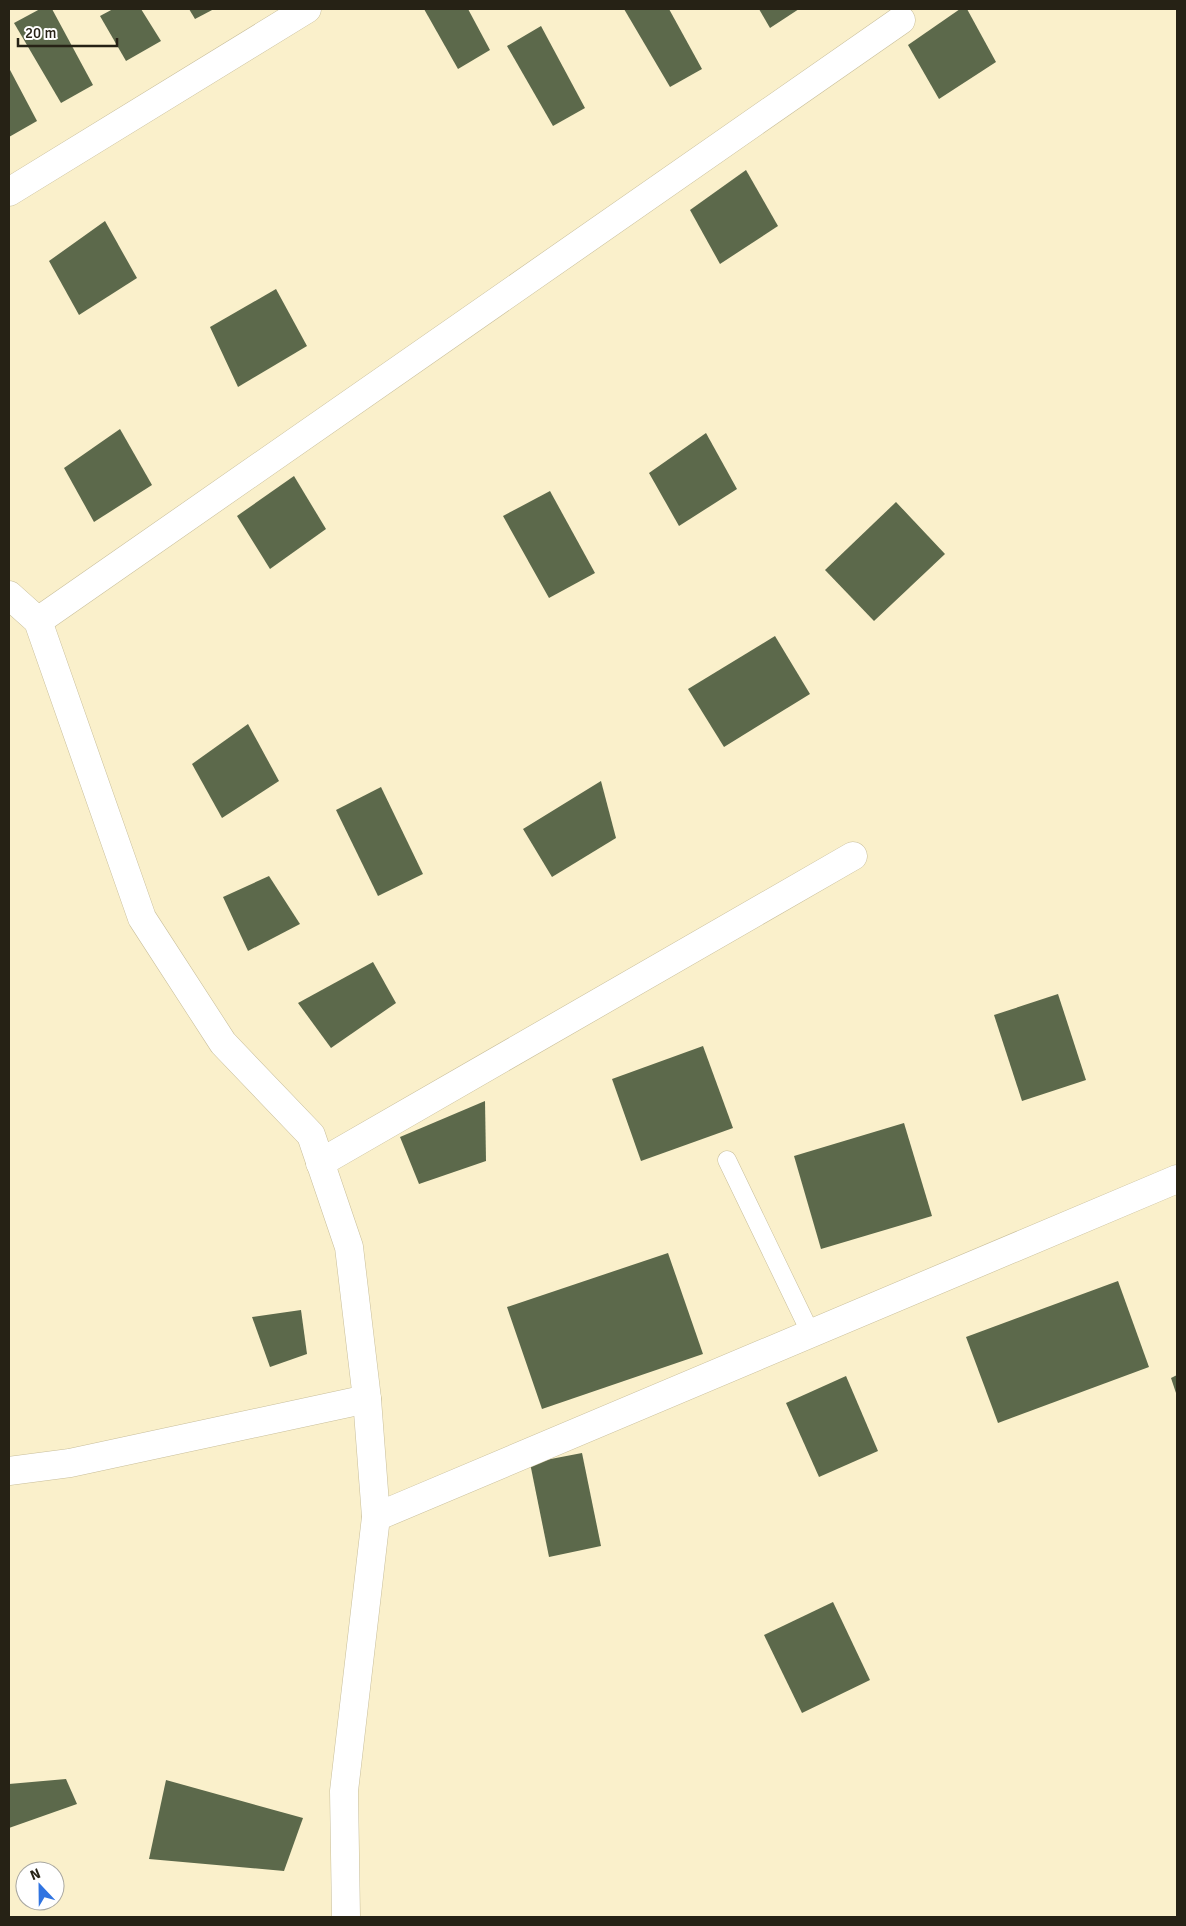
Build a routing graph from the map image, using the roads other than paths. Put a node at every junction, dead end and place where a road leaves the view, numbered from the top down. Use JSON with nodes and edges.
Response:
{"nodes":[{"id":1,"x":307,"y":9,"type":"edge"},
{"id":2,"x":901,"y":20,"type":"dead end"},
{"id":3,"x":9,"y":192,"type":"edge"},
{"id":4,"x":9,"y":595,"type":"edge"},
{"id":5,"x":38,"y":621,"type":"junction"},
{"id":6,"x":854,"y":856,"type":"dead end"},
{"id":7,"x":727,"y":1160,"type":"dead end"},
{"id":8,"x":320,"y":1163,"type":"junction"},
{"id":9,"x":1177,"y":1179,"type":"edge"},
{"id":10,"x":811,"y":1334,"type":"junction"},
{"id":11,"x":367,"y":1399,"type":"junction"},
{"id":12,"x":9,"y":1471,"type":"edge"},
{"id":13,"x":376,"y":1517,"type":"junction"},
{"id":14,"x":346,"y":1917,"type":"edge"}],
"edges":[{"from":1,"to":3,"type":"street"},
{"from":2,"to":5,"type":"street"},
{"from":4,"to":5,"type":"street"},
{"from":5,"to":8,"type":"street"},
{"from":6,"to":8,"type":"street"},
{"from":7,"to":10,"type":"lane"},
{"from":8,"to":11,"type":"street"},
{"from":9,"to":10,"type":"street"},
{"from":10,"to":13,"type":"street"},
{"from":11,"to":12,"type":"street"},
{"from":11,"to":13,"type":"street"},
{"from":13,"to":14,"type":"street"}]}
